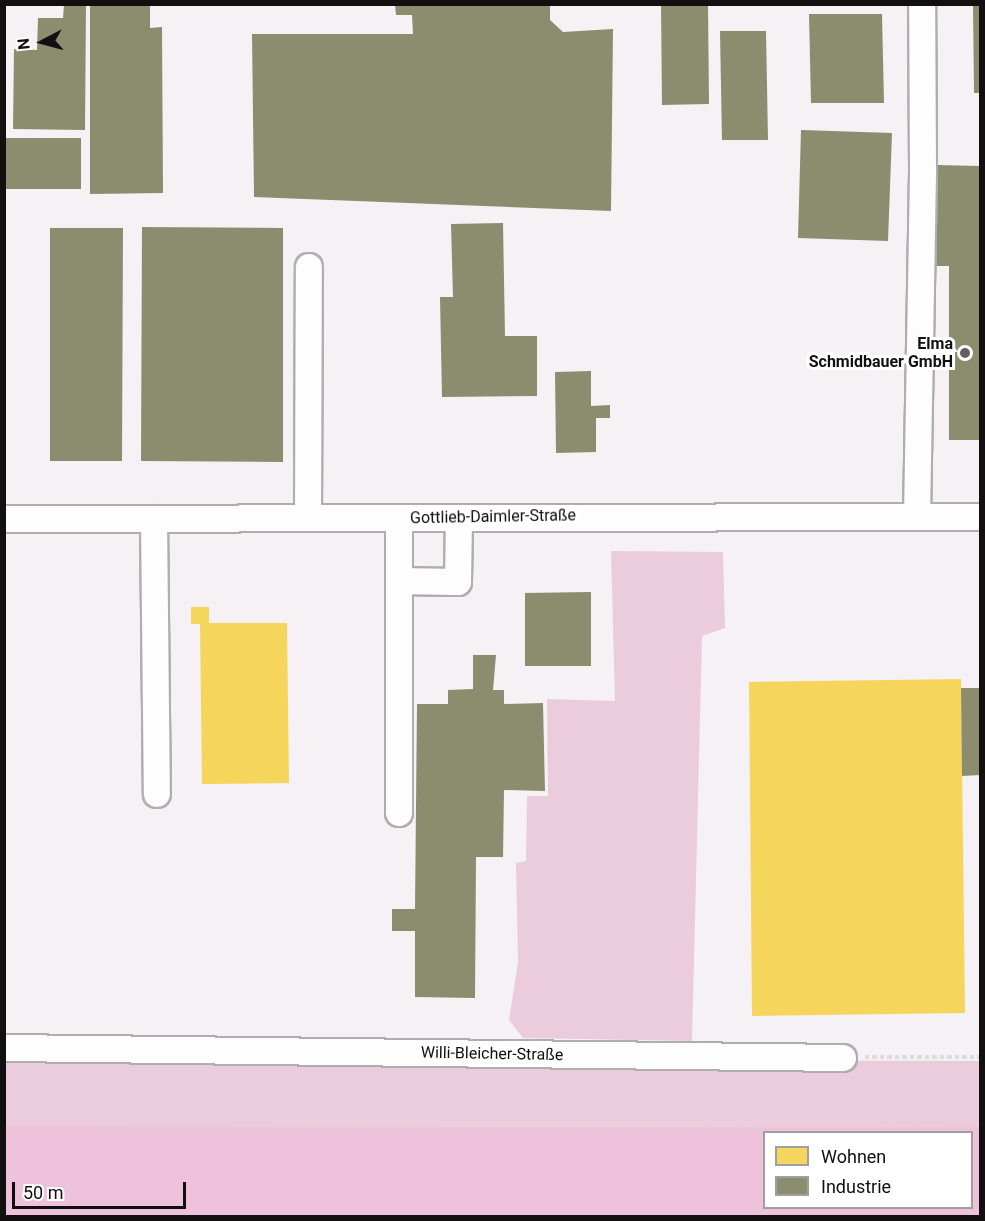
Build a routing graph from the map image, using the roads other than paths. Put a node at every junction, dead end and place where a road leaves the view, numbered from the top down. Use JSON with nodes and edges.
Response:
{"nodes":[{"id":1,"x":922,"y":4,"type":"edge"},
{"id":2,"x":309,"y":267,"type":"dead end"},
{"id":3,"x":917,"y":517,"type":"junction"},
{"id":4,"x":981,"y":517,"type":"edge"},
{"id":5,"x":308,"y":518,"type":"junction"},
{"id":6,"x":399,"y":518,"type":"junction"},
{"id":7,"x":459,"y":518,"type":"junction"},
{"id":8,"x":4,"y":519,"type":"edge"},
{"id":9,"x":154,"y":519,"type":"junction"},
{"id":10,"x":399,"y":581,"type":"junction"},
{"id":11,"x":157,"y":794,"type":"dead end"},
{"id":12,"x":399,"y":813,"type":"dead end"},
{"id":13,"x":4,"y":1048,"type":"edge"},
{"id":14,"x":843,"y":1058,"type":"road end"}],
"edges":[{"from":1,"to":3,"type":"street"},
{"from":2,"to":5,"type":"street"},
{"from":3,"to":4,"type":"street","name":"Gottlieb-Daimler-Straße"},
{"from":3,"to":7,"type":"street","name":"Gottlieb-Daimler-Straße"},
{"from":5,"to":6,"type":"street","name":"Gottlieb-Daimler-Straße"},
{"from":5,"to":9,"type":"street","name":"Gottlieb-Daimler-Straße"},
{"from":6,"to":7,"type":"street","name":"Gottlieb-Daimler-Straße"},
{"from":6,"to":10,"type":"street"},
{"from":7,"to":10,"type":"street"},
{"from":8,"to":9,"type":"street","name":"Gottlieb-Daimler-Straße"},
{"from":9,"to":11,"type":"street"},
{"from":10,"to":12,"type":"street"},
{"from":13,"to":14,"type":"street","name":"Willi-Bleicher-Straße"}]}
